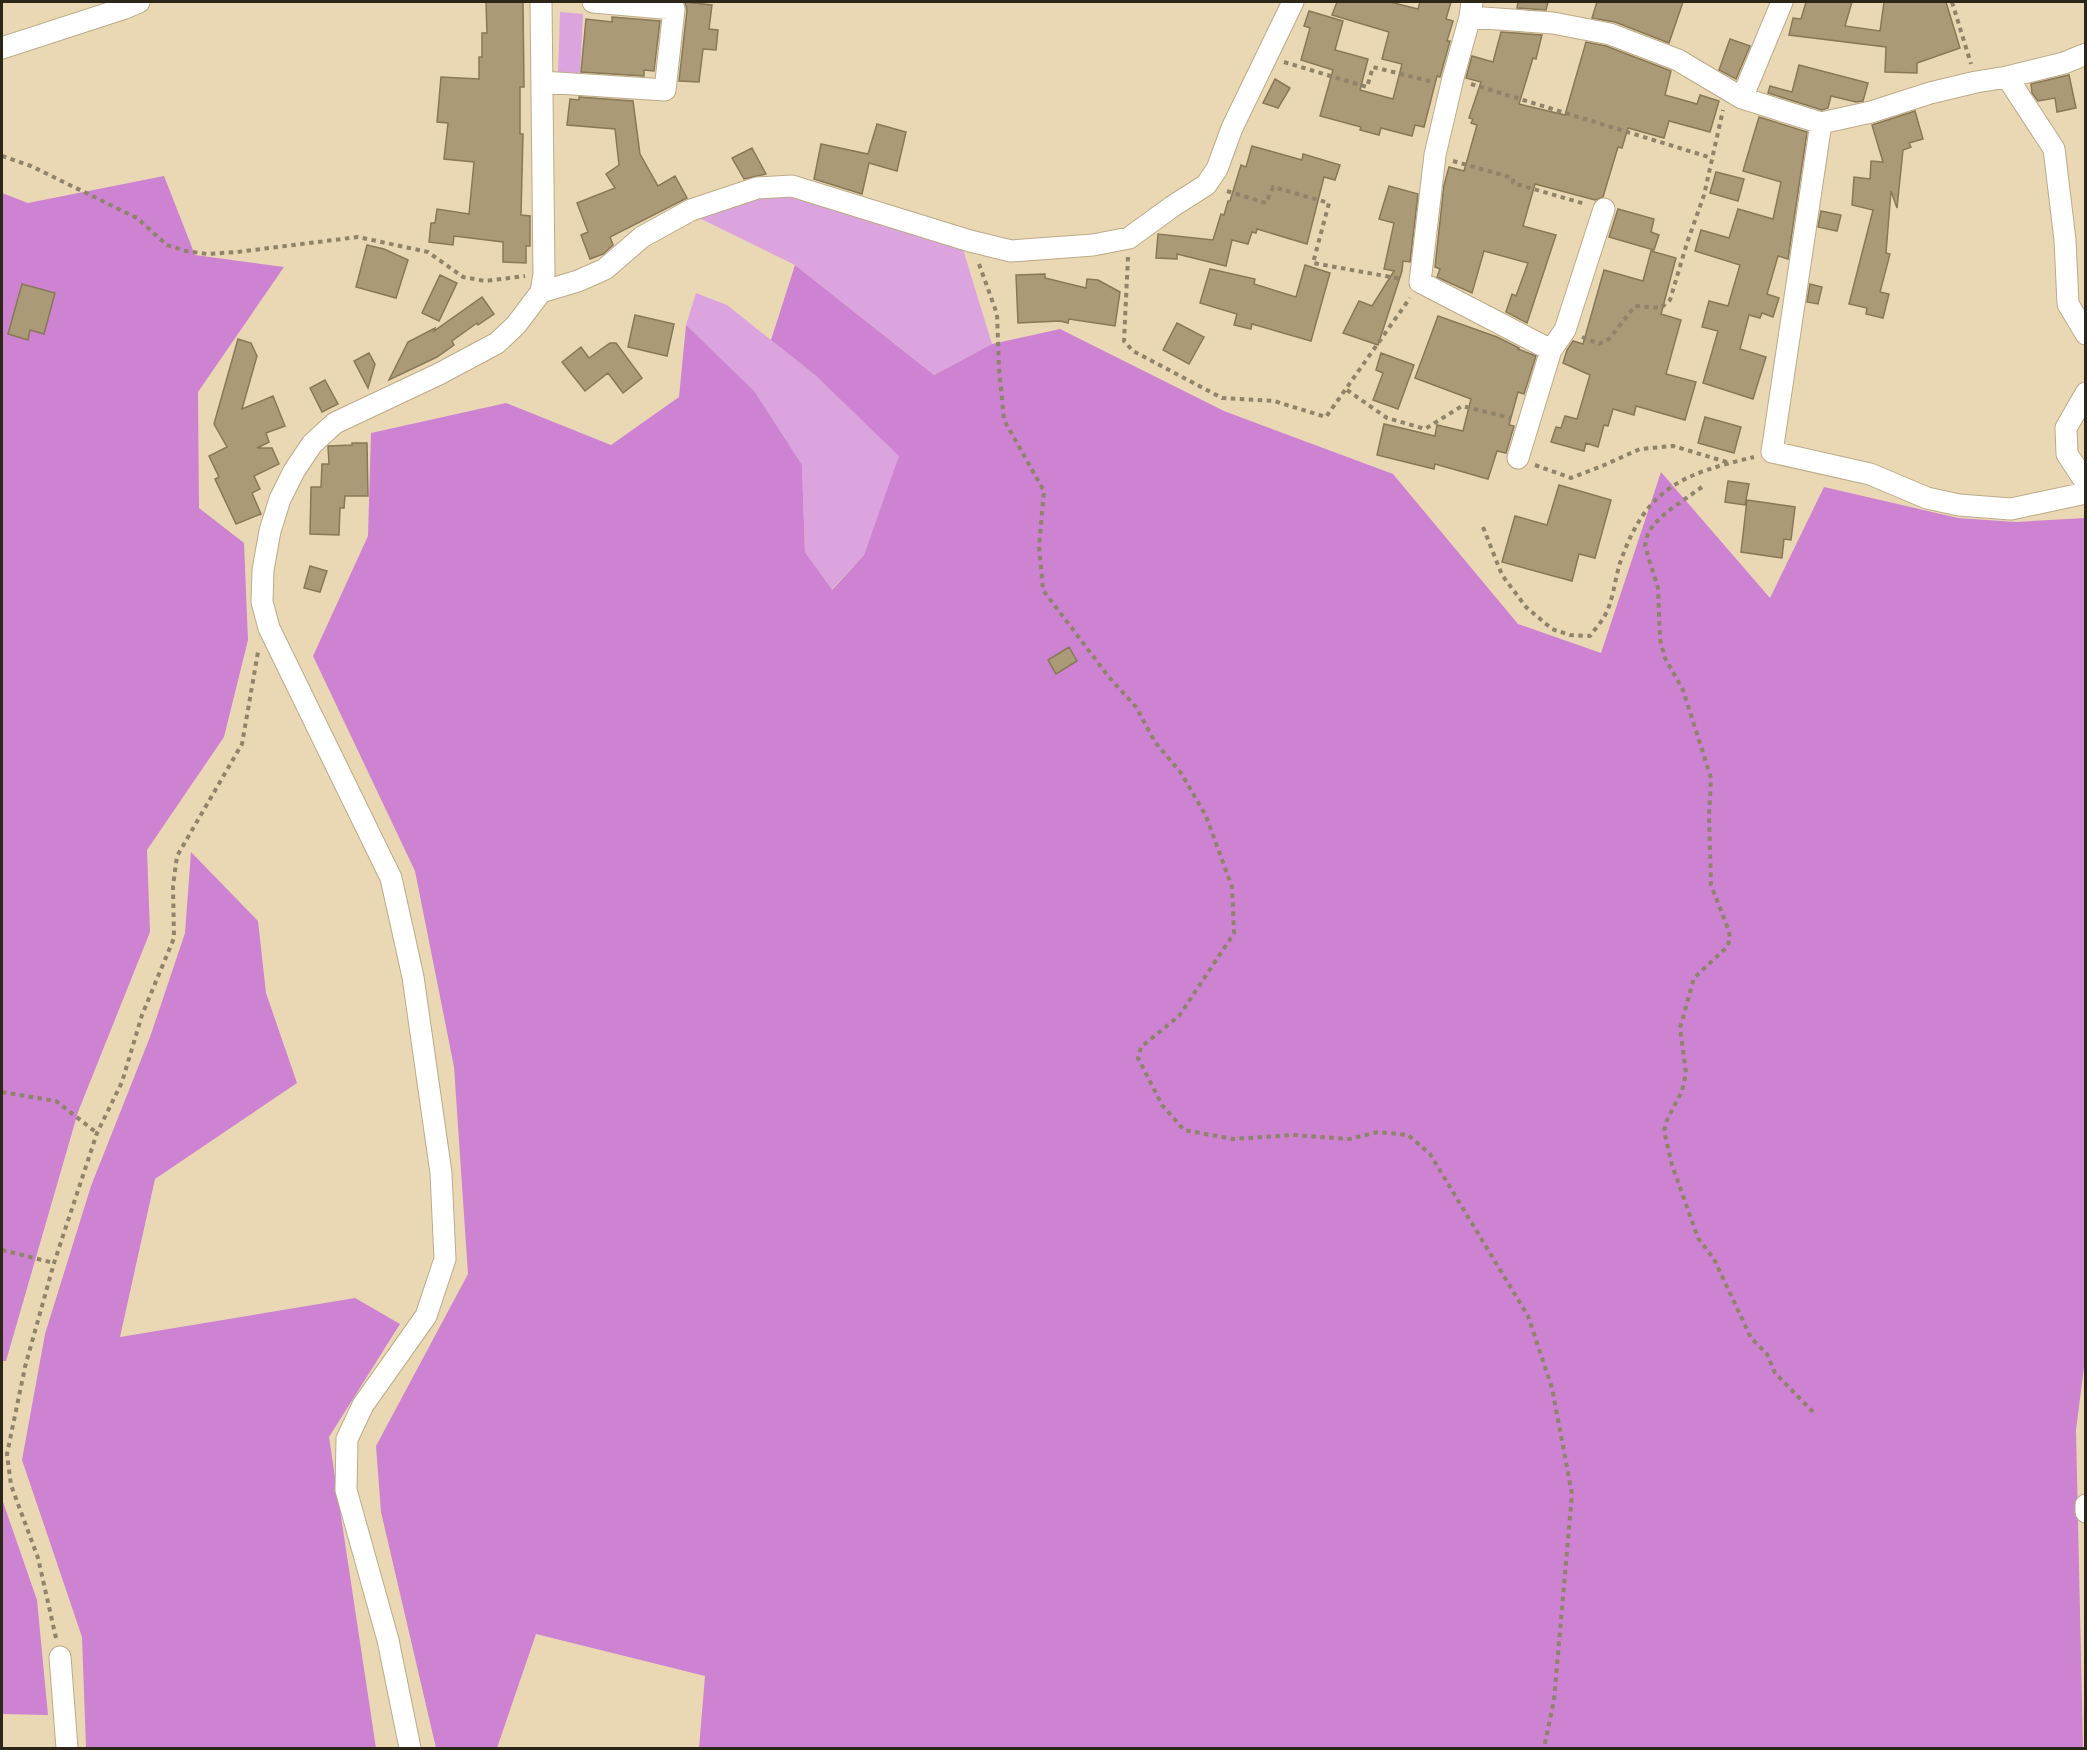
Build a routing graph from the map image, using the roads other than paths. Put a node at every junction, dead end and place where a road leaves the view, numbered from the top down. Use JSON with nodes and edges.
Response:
{"nodes":[{"id":1,"x":139,"y":2,"type":"edge"},
{"id":2,"x":541,"y":2,"type":"edge"},
{"id":3,"x":593,"y":2,"type":"edge"},
{"id":4,"x":1293,"y":2,"type":"edge"},
{"id":5,"x":1782,"y":2,"type":"edge"},
{"id":6,"x":1471,"y":9,"type":"edge"},
{"id":7,"x":2,"y":48,"type":"edge"},
{"id":8,"x":2085,"y":54,"type":"edge"},
{"id":9,"x":2007,"y":78,"type":"junction"},
{"id":10,"x":542,"y":82,"type":"junction"},
{"id":11,"x":1735,"y":93,"type":"junction"},
{"id":12,"x":1821,"y":123,"type":"junction"},
{"id":13,"x":1604,"y":209,"type":"road end"},
{"id":14,"x":542,"y":283,"type":"junction"},
{"id":15,"x":2085,"y":334,"type":"edge"},
{"id":16,"x":1551,"y":350,"type":"junction"},
{"id":17,"x":2085,"y":393,"type":"edge"},
{"id":18,"x":1518,"y":458,"type":"road end"},
{"id":19,"x":2085,"y":483,"type":"edge"},
{"id":20,"x":2085,"y":494,"type":"edge"},
{"id":21,"x":2085,"y":1505,"type":"edge"},
{"id":22,"x":2085,"y":1512,"type":"edge"},
{"id":23,"x":60,"y":1657,"type":"road end"},
{"id":24,"x":67,"y":1749,"type":"edge"},
{"id":25,"x":410,"y":1749,"type":"edge"}],
"edges":[{"from":1,"to":7,"type":"street"},
{"from":2,"to":10,"type":"street"},
{"from":3,"to":10,"type":"street"},
{"from":4,"to":14,"type":"street"},
{"from":5,"to":11,"type":"street"},
{"from":6,"to":11,"type":"street"},
{"from":6,"to":16,"type":"street"},
{"from":8,"to":9,"type":"street"},
{"from":9,"to":12,"type":"street"},
{"from":9,"to":15,"type":"street"},
{"from":10,"to":14,"type":"street"},
{"from":11,"to":12,"type":"street"},
{"from":12,"to":20,"type":"street"},
{"from":13,"to":16,"type":"street"},
{"from":14,"to":25,"type":"street"},
{"from":16,"to":18,"type":"street"},
{"from":17,"to":19,"type":"street"},
{"from":21,"to":22,"type":"street"},
{"from":23,"to":24,"type":"street"}]}
